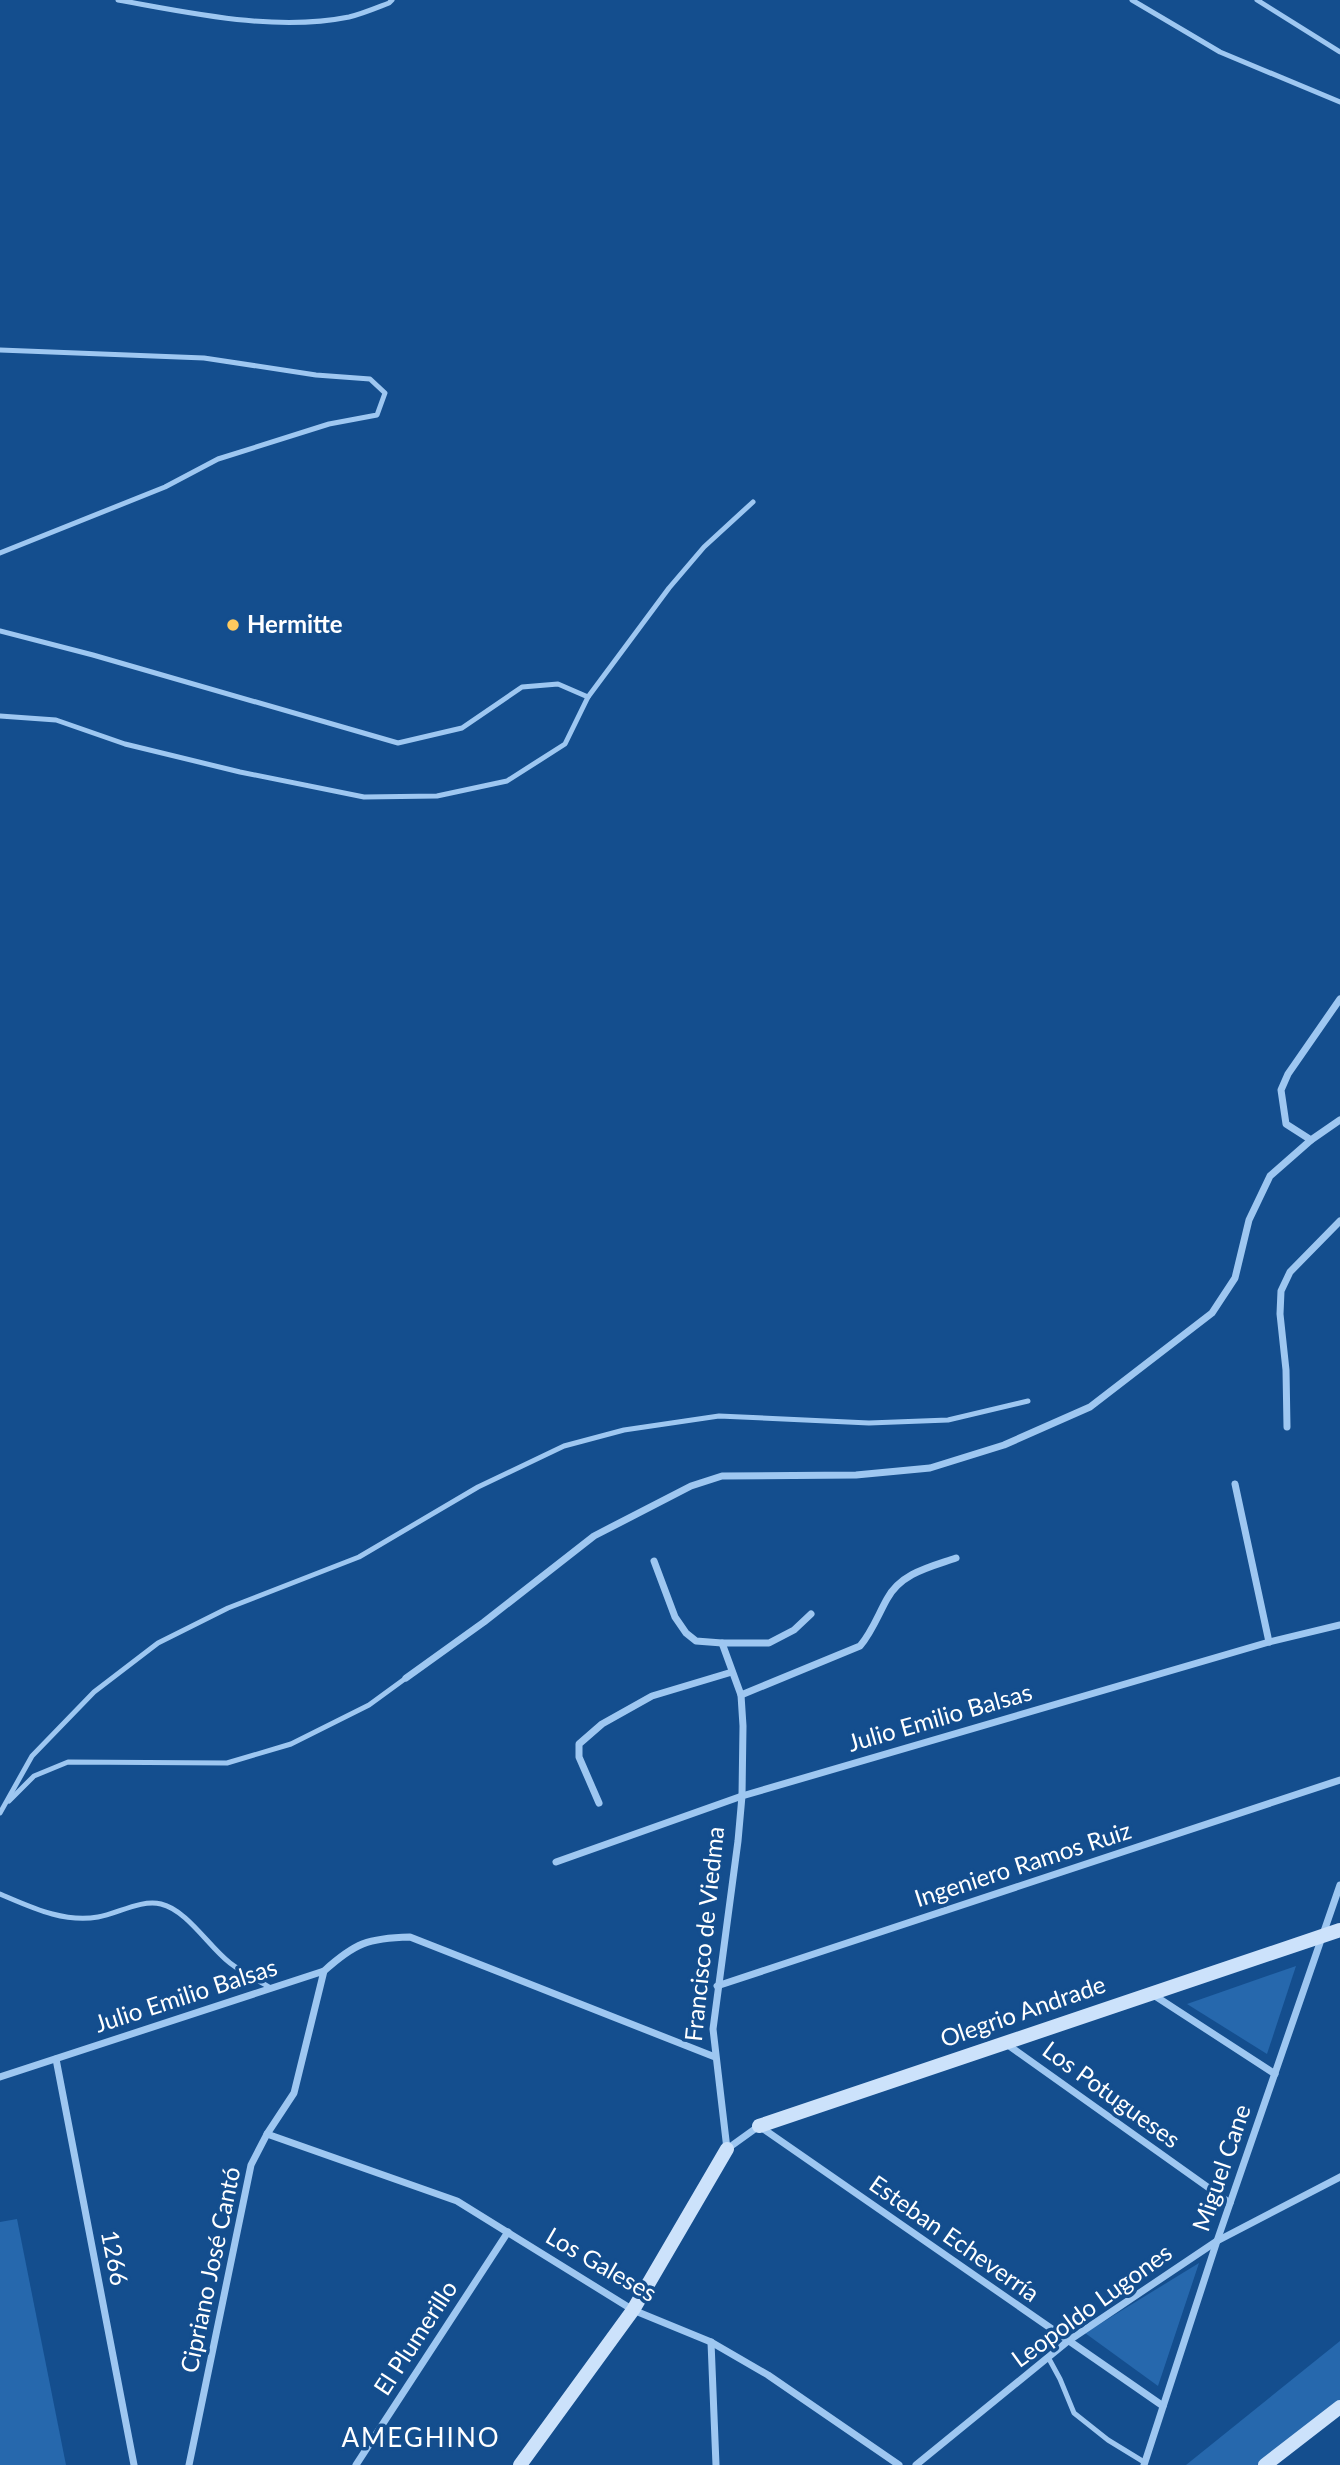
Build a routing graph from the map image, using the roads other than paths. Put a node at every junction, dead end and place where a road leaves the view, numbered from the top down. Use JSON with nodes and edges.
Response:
{"nodes":[{"id":1,"x":118,"y":0,"type":"edge"},
{"id":2,"x":392,"y":0,"type":"edge"},
{"id":3,"x":1132,"y":0,"type":"edge"},
{"id":4,"x":1257,"y":0,"type":"edge"},
{"id":5,"x":1340,"y":52,"type":"edge"},
{"id":6,"x":1340,"y":102,"type":"edge"},
{"id":7,"x":0,"y":350,"type":"edge"},
{"id":8,"x":752,"y":502,"type":"dead end"},
{"id":9,"x":0,"y":553,"type":"edge"},
{"id":10,"x":0,"y":631,"type":"edge"},
{"id":11,"x":588,"y":697,"type":"junction"},
{"id":12,"x":0,"y":716,"type":"edge"},
{"id":13,"x":1340,"y":999,"type":"edge"},
{"id":14,"x":1340,"y":1120,"type":"edge"},
{"id":15,"x":1311,"y":1140,"type":"junction"},
{"id":16,"x":1340,"y":1221,"type":"edge"},
{"id":17,"x":1028,"y":1401,"type":"dead end"},
{"id":18,"x":1287,"y":1427,"type":"dead end"},
{"id":19,"x":1235,"y":1484,"type":"dead end"},
{"id":20,"x":956,"y":1558,"type":"dead end"},
{"id":21,"x":654,"y":1561,"type":"dead end"},
{"id":22,"x":811,"y":1614,"type":"dead end"},
{"id":23,"x":1340,"y":1625,"type":"edge"},
{"id":24,"x":1269,"y":1642,"type":"junction"},
{"id":25,"x":722,"y":1643,"type":"junction"},
{"id":26,"x":732,"y":1671,"type":"junction"},
{"id":27,"x":406,"y":1678,"type":"joint"},
{"id":28,"x":741,"y":1695,"type":"junction"},
{"id":29,"x":1340,"y":1780,"type":"edge"},
{"id":30,"x":742,"y":1796,"type":"junction"},
{"id":31,"x":599,"y":1803,"type":"dead end"},
{"id":32,"x":4,"y":1805,"type":"junction"},
{"id":33,"x":0,"y":1813,"type":"edge"},
{"id":34,"x":556,"y":1862,"type":"dead end"},
{"id":35,"x":1340,"y":1885,"type":"edge"},
{"id":36,"x":0,"y":1894,"type":"edge"},
{"id":37,"x":1340,"y":1930,"type":"edge"},
{"id":38,"x":1322,"y":1936,"type":"junction"},
{"id":39,"x":324,"y":1971,"type":"junction"},
{"id":40,"x":718,"y":1986,"type":"junction"},
{"id":41,"x":271,"y":1989,"type":"junction"},
{"id":42,"x":1151,"y":1994,"type":"junction"},
{"id":43,"x":1004,"y":2042,"type":"junction"},
{"id":44,"x":715,"y":2057,"type":"junction"},
{"id":45,"x":56,"y":2059,"type":"junction"},
{"id":46,"x":1275,"y":2074,"type":"junction"},
{"id":47,"x":0,"y":2077,"type":"edge"},
{"id":48,"x":759,"y":2126,"type":"junction"},
{"id":49,"x":267,"y":2134,"type":"junction"},
{"id":50,"x":727,"y":2149,"type":"junction"},
{"id":51,"x":1340,"y":2178,"type":"edge"},
{"id":52,"x":1230,"y":2203,"type":"junction"},
{"id":53,"x":508,"y":2232,"type":"junction"},
{"id":54,"x":1217,"y":2241,"type":"junction"},
{"id":55,"x":633,"y":2309,"type":"junction"},
{"id":56,"x":1068,"y":2341,"type":"junction"},
{"id":57,"x":711,"y":2342,"type":"junction"},
{"id":58,"x":1048,"y":2357,"type":"junction"},
{"id":59,"x":1163,"y":2406,"type":"junction"},
{"id":60,"x":1340,"y":2407,"type":"edge"},
{"id":61,"x":1144,"y":2464,"type":"edge"},
{"id":62,"x":134,"y":2465,"type":"edge"},
{"id":63,"x":189,"y":2465,"type":"edge"},
{"id":64,"x":356,"y":2465,"type":"edge"},
{"id":65,"x":520,"y":2465,"type":"edge"},
{"id":66,"x":716,"y":2465,"type":"edge"},
{"id":67,"x":899,"y":2465,"type":"edge"},
{"id":68,"x":916,"y":2465,"type":"edge"},
{"id":69,"x":1265,"y":2465,"type":"edge"}],
"edges":[{"from":1,"to":2,"type":"lane"},
{"from":3,"to":6,"type":"lane"},
{"from":4,"to":5,"type":"lane"},
{"from":7,"to":9,"type":"lane"},
{"from":8,"to":11,"type":"lane"},
{"from":10,"to":11,"type":"lane"},
{"from":11,"to":12,"type":"lane"},
{"from":13,"to":15,"type":"street"},
{"from":14,"to":15,"type":"street"},
{"from":15,"to":27,"type":"street"},
{"from":16,"to":18,"type":"street"},
{"from":17,"to":32,"type":"lane"},
{"from":19,"to":24,"type":"street"},
{"from":20,"to":28,"type":"street"},
{"from":21,"to":25,"type":"street"},
{"from":22,"to":25,"type":"street"},
{"from":23,"to":24,"type":"street","name":"Julio Emilio Balsas"},
{"from":24,"to":30,"type":"street","name":"Julio Emilio Balsas"},
{"from":25,"to":26,"type":"street","name":"Francisco de Viedma"},
{"from":26,"to":28,"type":"street","name":"Francisco de Viedma"},
{"from":26,"to":31,"type":"street"},
{"from":27,"to":32,"type":"lane"},
{"from":28,"to":30,"type":"street","name":"Francisco de Viedma"},
{"from":29,"to":40,"type":"street","name":"Ingeniero Ramos Ruiz"},
{"from":30,"to":34,"type":"street","name":"Julio Emilio Balsas"},
{"from":30,"to":40,"type":"street","name":"Francisco de Viedma"},
{"from":32,"to":33,"type":"lane"},
{"from":35,"to":38,"type":"street","name":"Miguel Cane"},
{"from":36,"to":41,"type":"lane"},
{"from":37,"to":38,"type":"street","name":"Olegrio Andrade"},
{"from":38,"to":42,"type":"street","name":"Olegrio Andrade"},
{"from":38,"to":46,"type":"street","name":"Miguel Cane"},
{"from":39,"to":41,"type":"street","name":"Julio Emilio Balsas"},
{"from":39,"to":44,"type":"street","name":"Julio Emilio Balsas"},
{"from":39,"to":49,"type":"street","name":"Cipriano José Cantó"},
{"from":40,"to":44,"type":"street","name":"Francisco de Viedma"},
{"from":41,"to":45,"type":"street","name":"Julio Emilio Balsas"},
{"from":42,"to":43,"type":"street","name":"Olegrio Andrade"},
{"from":42,"to":46,"type":"street"},
{"from":43,"to":48,"type":"street","name":"Olegrio Andrade"},
{"from":43,"to":52,"type":"street","name":"Los Potugueses"},
{"from":44,"to":50,"type":"street","name":"Francisco de Viedma"},
{"from":45,"to":47,"type":"street","name":"Julio Emilio Balsas"},
{"from":45,"to":62,"type":"street","name":"1266"},
{"from":46,"to":52,"type":"street","name":"Miguel Cane"},
{"from":48,"to":50,"type":"street","name":"Olegrio Andrade"},
{"from":48,"to":56,"type":"street","name":"Esteban Echeverría"},
{"from":49,"to":53,"type":"street","name":"Los Galeses"},
{"from":49,"to":63,"type":"street","name":"Cipriano José Cantó"},
{"from":50,"to":55,"type":"street"},
{"from":51,"to":54,"type":"street","name":"Leopoldo Lugones"},
{"from":52,"to":54,"type":"street","name":"Miguel Cane"},
{"from":53,"to":55,"type":"street","name":"Los Galeses"},
{"from":53,"to":64,"type":"street","name":"El Plumerillo"},
{"from":54,"to":56,"type":"street","name":"Leopoldo Lugones"},
{"from":54,"to":59,"type":"street","name":"Miguel Cane"},
{"from":55,"to":57,"type":"street","name":"Los Galeses"},
{"from":55,"to":65,"type":"street"},
{"from":56,"to":58,"type":"street","name":"Leopoldo Lugones"},
{"from":56,"to":59,"type":"street","name":"Esteban Echeverría"},
{"from":57,"to":66,"type":"street"},
{"from":57,"to":67,"type":"street","name":"Los Galeses"},
{"from":58,"to":61,"type":"lane"},
{"from":58,"to":68,"type":"street","name":"Leopoldo Lugones"},
{"from":59,"to":61,"type":"street","name":"Miguel Cane"},
{"from":60,"to":69,"type":"street"}]}
